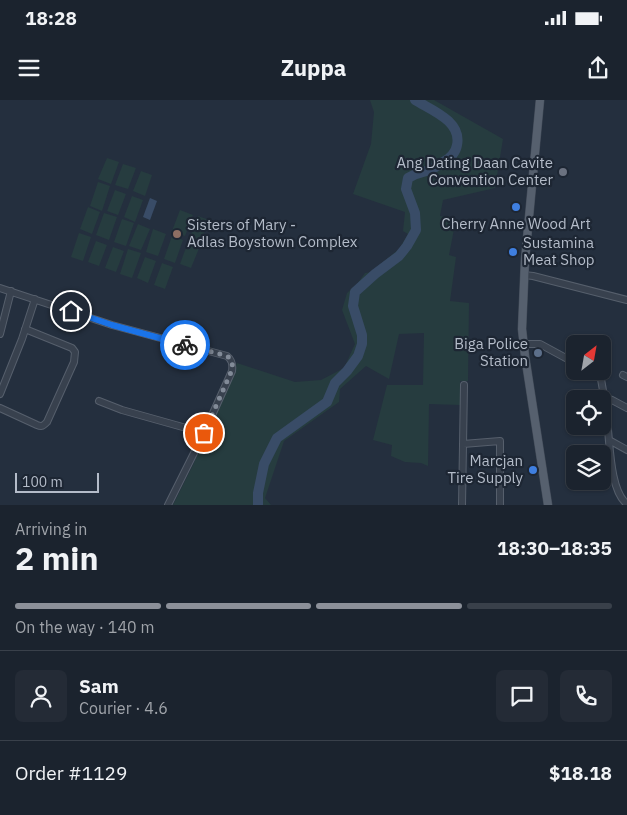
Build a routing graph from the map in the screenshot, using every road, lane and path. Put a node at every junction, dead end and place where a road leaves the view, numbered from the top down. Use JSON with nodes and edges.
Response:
{"nodes":[{"id":1,"x":540,"y":100,"type":"edge"},
{"id":2,"x":524,"y":275,"type":"junction"},
{"id":3,"x":0,"y":288,"type":"edge"},
{"id":4,"x":11,"y":291,"type":"junction"},
{"id":5,"x":35,"y":299,"type":"junction"},
{"id":6,"x":627,"y":300,"type":"edge"},
{"id":7,"x":25,"y":330,"type":"junction"},
{"id":8,"x":0,"y":334,"type":"edge"},
{"id":9,"x":524,"y":344,"type":"junction"},
{"id":10,"x":566,"y":358,"type":"edge"},
{"id":11,"x":464,"y":385,"type":"dead end"},
{"id":12,"x":0,"y":394,"type":"edge"},
{"id":13,"x":611,"y":400,"type":"edge"},
{"id":14,"x":99,"y":401,"type":"dead end"},
{"id":15,"x":0,"y":408,"type":"edge"},
{"id":16,"x":627,"y":408,"type":"edge"},
{"id":17,"x":204,"y":433,"type":"junction"},
{"id":18,"x":608,"y":435,"type":"edge"},
{"id":19,"x":609,"y":440,"type":"junction"},
{"id":20,"x":463,"y":444,"type":"junction"},
{"id":21,"x":627,"y":450,"type":"edge"},
{"id":22,"x":627,"y":504,"type":"edge"},
{"id":23,"x":168,"y":505,"type":"edge"},
{"id":24,"x":462,"y":505,"type":"edge"},
{"id":25,"x":500,"y":505,"type":"edge"},
{"id":26,"x":548,"y":505,"type":"edge"}],
"edges":[{"from":1,"to":2,"type":"main road"},
{"from":2,"to":6,"type":"street"},
{"from":2,"to":9,"type":"main road"},
{"from":3,"to":4,"type":"street"},
{"from":4,"to":5,"type":"street"},
{"from":4,"to":8,"type":"street"},
{"from":5,"to":7,"type":"street"},
{"from":5,"to":17,"type":"street"},
{"from":7,"to":12,"type":"street"},
{"from":7,"to":15,"type":"street"},
{"from":9,"to":10,"type":"street"},
{"from":9,"to":26,"type":"main road"},
{"from":11,"to":20,"type":"street"},
{"from":13,"to":16,"type":"street"},
{"from":14,"to":17,"type":"street"},
{"from":17,"to":23,"type":"street"},
{"from":18,"to":19,"type":"street"},
{"from":19,"to":21,"type":"street"},
{"from":19,"to":22,"type":"street"},
{"from":20,"to":24,"type":"street"},
{"from":20,"to":25,"type":"street"}]}
